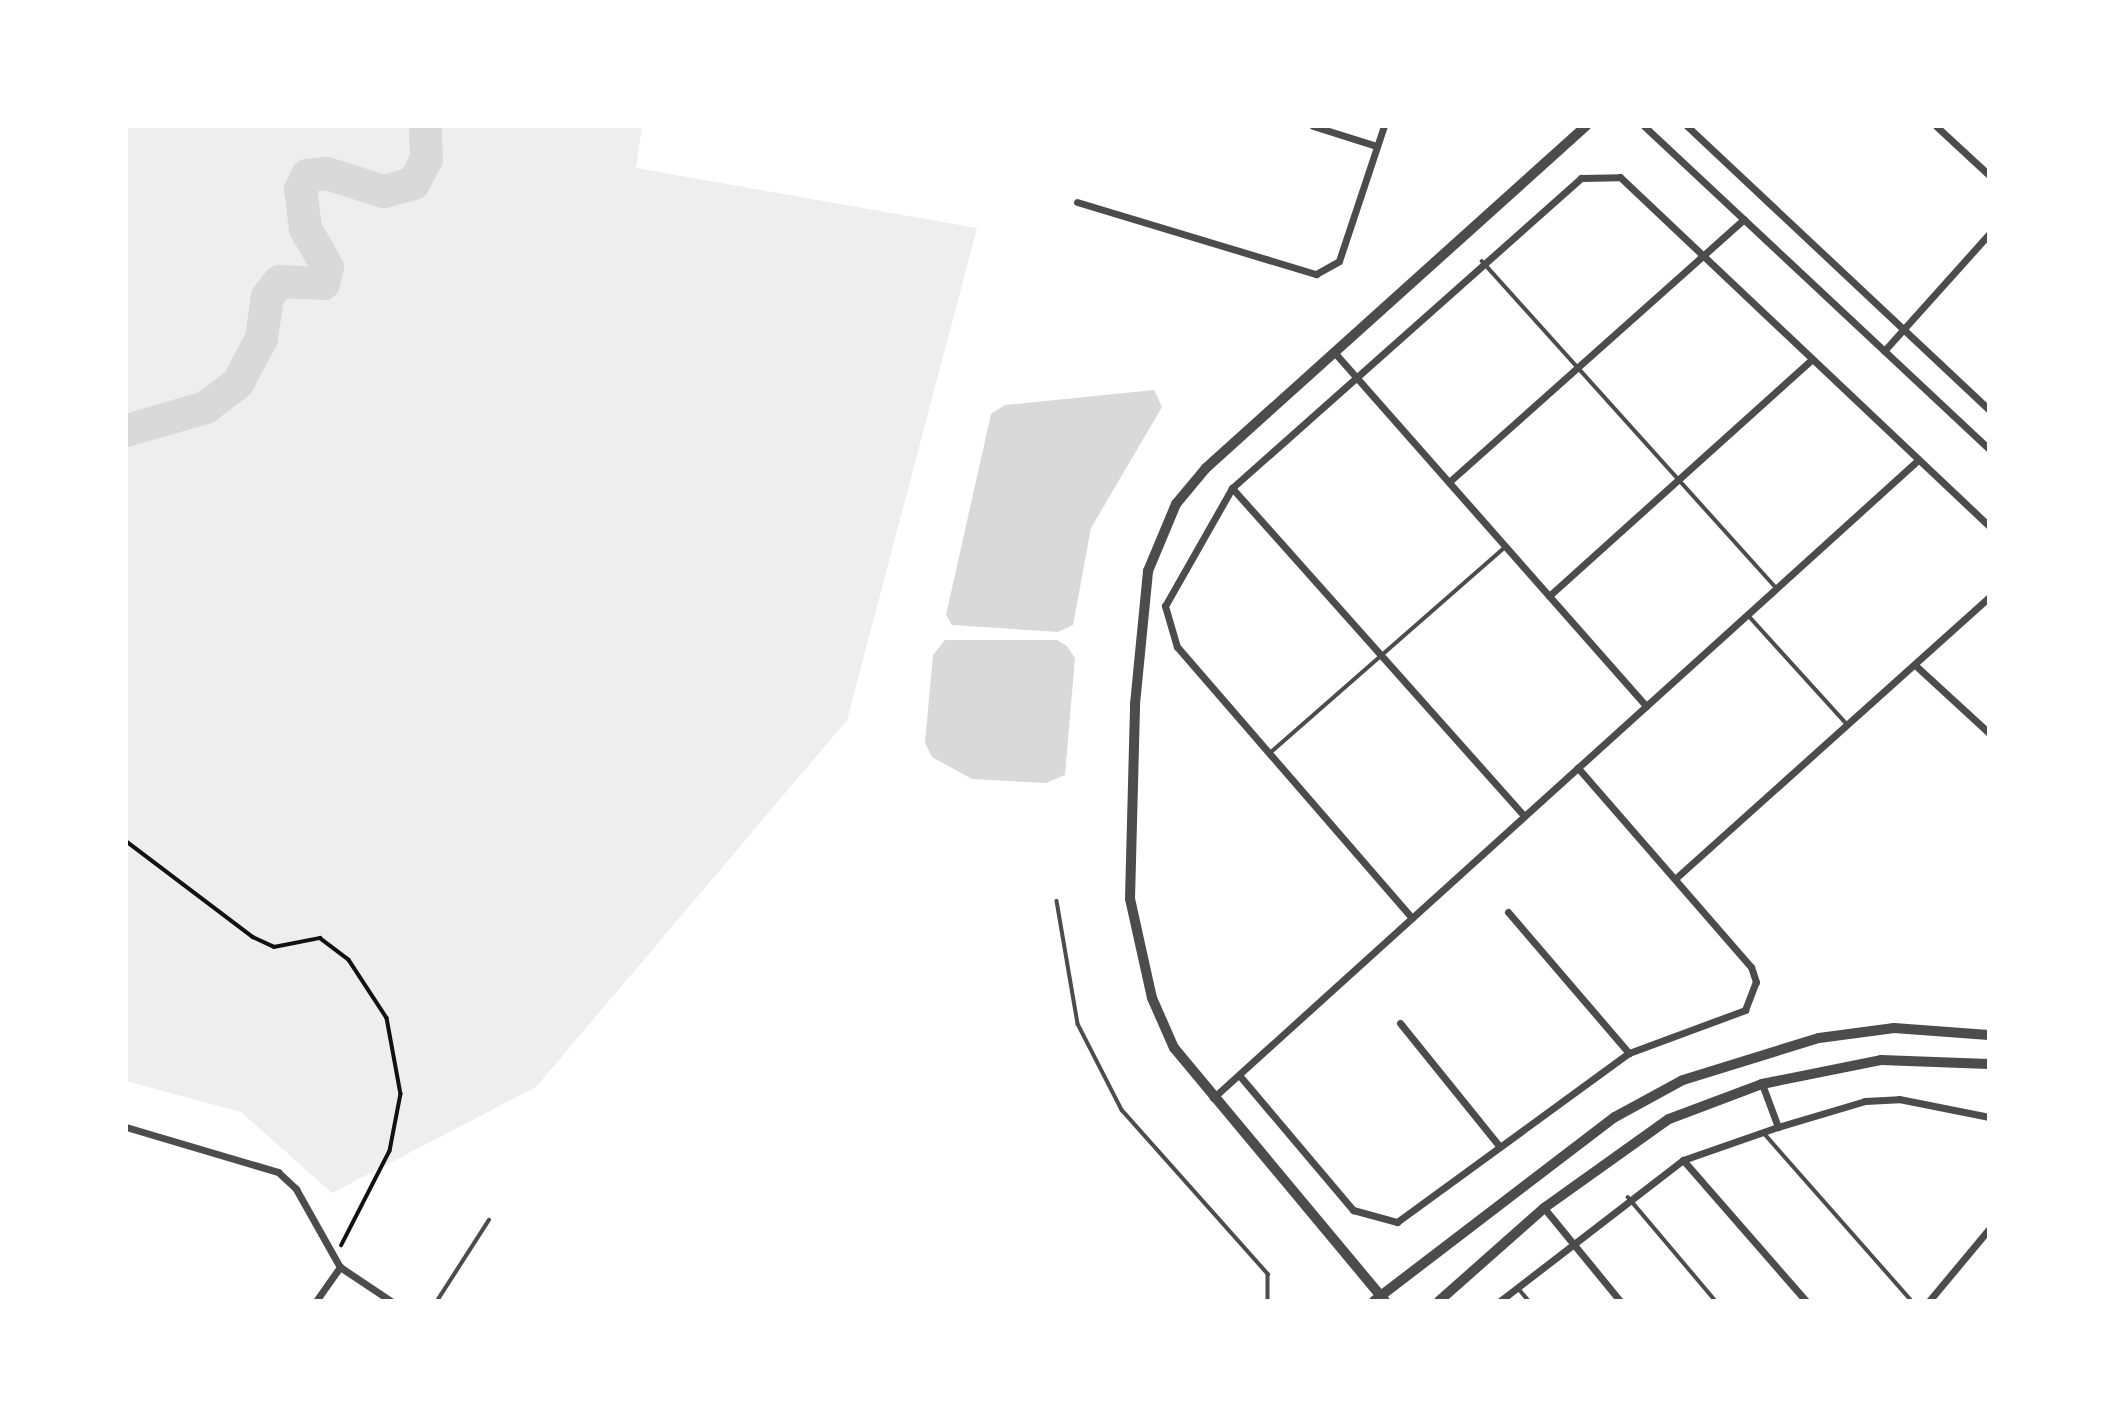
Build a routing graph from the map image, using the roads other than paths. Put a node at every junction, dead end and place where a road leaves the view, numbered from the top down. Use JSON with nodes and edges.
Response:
{"nodes":[{"id":1,"x":1313,"y":126,"type":"edge"},
{"id":2,"x":1384,"y":126,"type":"edge"},
{"id":3,"x":1586,"y":126,"type":"edge"},
{"id":4,"x":1687,"y":126,"type":"edge"},
{"id":5,"x":1647,"y":127,"type":"edge"},
{"id":6,"x":1939,"y":127,"type":"edge"},
{"id":7,"x":1377,"y":146,"type":"junction"},
{"id":8,"x":1989,"y":175,"type":"edge"},
{"id":9,"x":1077,"y":202,"type":"dead end"},
{"id":10,"x":1744,"y":219,"type":"junction"},
{"id":11,"x":1989,"y":234,"type":"edge"},
{"id":12,"x":1705,"y":257,"type":"junction"},
{"id":13,"x":1482,"y":261,"type":"junction"},
{"id":14,"x":1903,"y":329,"type":"junction"},
{"id":15,"x":1884,"y":351,"type":"junction"},
{"id":16,"x":1334,"y":352,"type":"junction"},
{"id":17,"x":1811,"y":360,"type":"junction"},
{"id":18,"x":1580,"y":368,"type":"junction"},
{"id":19,"x":1356,"y":377,"type":"junction"},
{"id":20,"x":1989,"y":410,"type":"edge"},
{"id":21,"x":1989,"y":449,"type":"edge"},
{"id":22,"x":1918,"y":460,"type":"junction"},
{"id":23,"x":1680,"y":479,"type":"junction"},
{"id":24,"x":1449,"y":482,"type":"junction"},
{"id":25,"x":1232,"y":488,"type":"junction"},
{"id":26,"x":1989,"y":526,"type":"edge"},
{"id":27,"x":1505,"y":546,"type":"junction"},
{"id":28,"x":1777,"y":587,"type":"junction"},
{"id":29,"x":1549,"y":596,"type":"junction"},
{"id":30,"x":1989,"y":597,"type":"edge"},
{"id":31,"x":1747,"y":614,"type":"junction"},
{"id":32,"x":1382,"y":658,"type":"junction"},
{"id":33,"x":1915,"y":665,"type":"junction"},
{"id":34,"x":1646,"y":706,"type":"junction"},
{"id":35,"x":1848,"y":725,"type":"junction"},
{"id":36,"x":1989,"y":733,"type":"edge"},
{"id":37,"x":1270,"y":754,"type":"junction"},
{"id":38,"x":1578,"y":768,"type":"junction"},
{"id":39,"x":1524,"y":816,"type":"junction"},
{"id":40,"x":1676,"y":878,"type":"junction"},
{"id":41,"x":1056,"y":901,"type":"dead end"},
{"id":42,"x":1508,"y":912,"type":"dead end"},
{"id":43,"x":1412,"y":918,"type":"junction"},
{"id":44,"x":1400,"y":1023,"type":"dead end"},
{"id":45,"x":1989,"y":1035,"type":"edge"},
{"id":46,"x":1629,"y":1053,"type":"junction"},
{"id":47,"x":1989,"y":1064,"type":"edge"},
{"id":48,"x":1239,"y":1074,"type":"junction"},
{"id":49,"x":1762,"y":1084,"type":"junction"},
{"id":50,"x":1213,"y":1098,"type":"junction"},
{"id":51,"x":1989,"y":1117,"type":"edge"},
{"id":52,"x":126,"y":1127,"type":"edge"},
{"id":53,"x":1778,"y":1127,"type":"junction"},
{"id":54,"x":1762,"y":1132,"type":"junction"},
{"id":55,"x":1500,"y":1147,"type":"junction"},
{"id":56,"x":1683,"y":1160,"type":"junction"},
{"id":57,"x":1628,"y":1197,"type":"junction"},
{"id":58,"x":1544,"y":1208,"type":"junction"},
{"id":59,"x":489,"y":1220,"type":"dead end"},
{"id":60,"x":1989,"y":1229,"type":"edge"},
{"id":61,"x":1571,"y":1243,"type":"junction"},
{"id":62,"x":340,"y":1267,"type":"junction"},
{"id":63,"x":1517,"y":1287,"type":"junction"},
{"id":64,"x":1379,"y":1299,"type":"edge"},
{"id":65,"x":316,"y":1301,"type":"edge"},
{"id":66,"x":391,"y":1301,"type":"edge"},
{"id":67,"x":437,"y":1301,"type":"edge"},
{"id":68,"x":1268,"y":1301,"type":"edge"},
{"id":69,"x":1438,"y":1301,"type":"edge"},
{"id":70,"x":1500,"y":1301,"type":"edge"},
{"id":71,"x":1529,"y":1301,"type":"edge"},
{"id":72,"x":1620,"y":1301,"type":"edge"},
{"id":73,"x":1717,"y":1301,"type":"edge"},
{"id":74,"x":1805,"y":1301,"type":"edge"},
{"id":75,"x":1912,"y":1301,"type":"edge"},
{"id":76,"x":1929,"y":1301,"type":"edge"}],
"edges":[{"from":1,"to":7,"type":"street"},
{"from":2,"to":7,"type":"street"},
{"from":3,"to":16,"type":"street"},
{"from":4,"to":14,"type":"street"},
{"from":5,"to":10,"type":"street"},
{"from":6,"to":8,"type":"street"},
{"from":7,"to":9,"type":"street"},
{"from":10,"to":12,"type":"street"},
{"from":10,"to":15,"type":"street"},
{"from":11,"to":14,"type":"street"},
{"from":12,"to":13,"type":"street"},
{"from":12,"to":17,"type":"street"},
{"from":12,"to":18,"type":"street"},
{"from":13,"to":18,"type":"lane"},
{"from":13,"to":19,"type":"street"},
{"from":14,"to":15,"type":"street"},
{"from":14,"to":20,"type":"street"},
{"from":15,"to":21,"type":"street"},
{"from":16,"to":19,"type":"street"},
{"from":16,"to":50,"type":"street"},
{"from":17,"to":22,"type":"street"},
{"from":17,"to":23,"type":"street"},
{"from":18,"to":23,"type":"lane"},
{"from":18,"to":24,"type":"street"},
{"from":19,"to":24,"type":"street"},
{"from":19,"to":25,"type":"street"},
{"from":22,"to":26,"type":"street"},
{"from":22,"to":28,"type":"street"},
{"from":23,"to":28,"type":"lane"},
{"from":23,"to":29,"type":"street"},
{"from":24,"to":27,"type":"street"},
{"from":25,"to":32,"type":"street"},
{"from":25,"to":37,"type":"street"},
{"from":27,"to":29,"type":"street"},
{"from":27,"to":32,"type":"lane"},
{"from":28,"to":31,"type":"street"},
{"from":29,"to":34,"type":"street"},
{"from":30,"to":33,"type":"street"},
{"from":31,"to":34,"type":"street"},
{"from":31,"to":35,"type":"lane"},
{"from":32,"to":37,"type":"lane"},
{"from":32,"to":39,"type":"street"},
{"from":33,"to":35,"type":"street"},
{"from":33,"to":36,"type":"street"},
{"from":34,"to":38,"type":"street"},
{"from":35,"to":40,"type":"street"},
{"from":37,"to":43,"type":"street"},
{"from":38,"to":39,"type":"street"},
{"from":38,"to":40,"type":"street"},
{"from":39,"to":43,"type":"street"},
{"from":40,"to":46,"type":"street"},
{"from":41,"to":68,"type":"lane"},
{"from":42,"to":46,"type":"street"},
{"from":43,"to":48,"type":"street"},
{"from":44,"to":55,"type":"street"},
{"from":45,"to":64,"type":"street"},
{"from":46,"to":55,"type":"street"},
{"from":47,"to":49,"type":"street"},
{"from":48,"to":50,"type":"street"},
{"from":48,"to":55,"type":"street"},
{"from":49,"to":53,"type":"street"},
{"from":49,"to":58,"type":"street"},
{"from":50,"to":64,"type":"street"},
{"from":51,"to":53,"type":"street"},
{"from":52,"to":62,"type":"street"},
{"from":53,"to":54,"type":"street"},
{"from":54,"to":56,"type":"street"},
{"from":54,"to":75,"type":"lane"},
{"from":56,"to":57,"type":"street"},
{"from":56,"to":74,"type":"street"},
{"from":57,"to":61,"type":"street"},
{"from":57,"to":73,"type":"lane"},
{"from":58,"to":61,"type":"street"},
{"from":58,"to":69,"type":"street"},
{"from":59,"to":67,"type":"lane"},
{"from":60,"to":76,"type":"street"},
{"from":61,"to":63,"type":"street"},
{"from":61,"to":72,"type":"street"},
{"from":62,"to":65,"type":"street"},
{"from":62,"to":66,"type":"street"},
{"from":63,"to":70,"type":"street"},
{"from":63,"to":71,"type":"lane"}]}
